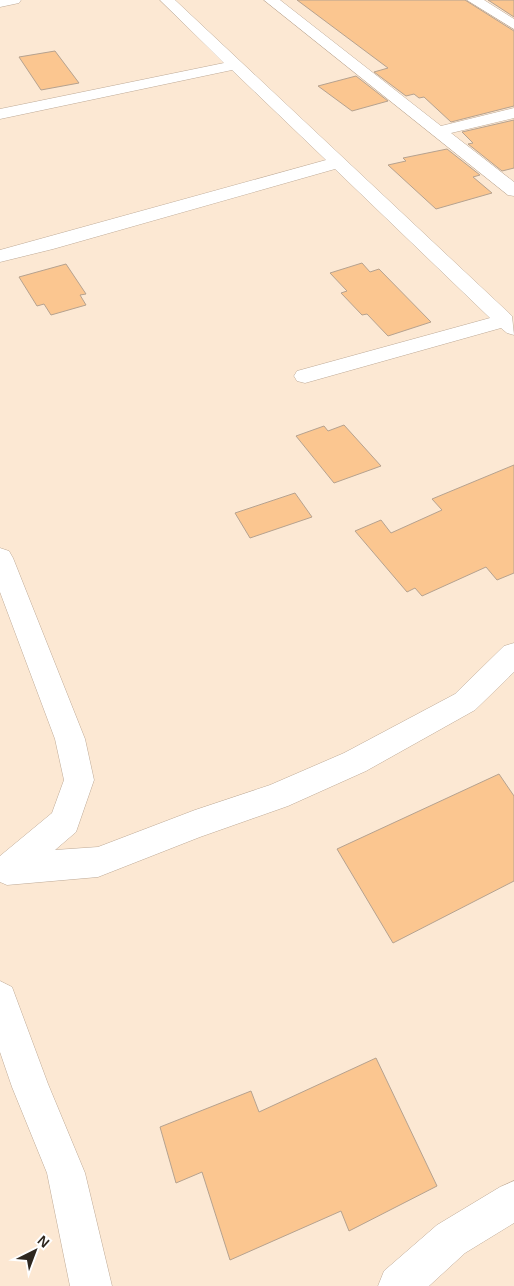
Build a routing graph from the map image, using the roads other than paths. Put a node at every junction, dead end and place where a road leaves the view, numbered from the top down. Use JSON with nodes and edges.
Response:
{"nodes":[{"id":1,"x":14,"y":0,"type":"edge"},
{"id":2,"x":167,"y":0,"type":"edge"},
{"id":3,"x":271,"y":0,"type":"edge"},
{"id":4,"x":474,"y":0,"type":"edge"},
{"id":5,"x":0,"y":3,"type":"edge"},
{"id":6,"x":514,"y":25,"type":"edge"},
{"id":7,"x":235,"y":65,"type":"junction"},
{"id":8,"x":514,"y":113,"type":"edge"},
{"id":9,"x":0,"y":114,"type":"edge"},
{"id":10,"x":439,"y":131,"type":"junction"},
{"id":11,"x":336,"y":163,"type":"junction"},
{"id":12,"x":514,"y":191,"type":"edge"},
{"id":13,"x":0,"y":256,"type":"edge"},
{"id":14,"x":509,"y":325,"type":"edge"},
{"id":15,"x":305,"y":376,"type":"dead end"},
{"id":16,"x":0,"y":558,"type":"edge"},
{"id":17,"x":514,"y":654,"type":"edge"},
{"id":18,"x":6,"y":871,"type":"edge"},
{"id":19,"x":0,"y":999,"type":"edge"},
{"id":20,"x":514,"y":1201,"type":"edge"},
{"id":21,"x":91,"y":1286,"type":"edge"},
{"id":22,"x":399,"y":1286,"type":"edge"}],
"edges":[{"from":1,"to":5,"type":"street"},
{"from":2,"to":7,"type":"street"},
{"from":3,"to":10,"type":"street"},
{"from":4,"to":6,"type":"street"},
{"from":7,"to":9,"type":"street"},
{"from":7,"to":11,"type":"street"},
{"from":8,"to":10,"type":"street"},
{"from":10,"to":12,"type":"street"},
{"from":11,"to":13,"type":"street"},
{"from":11,"to":14,"type":"street"},
{"from":14,"to":15,"type":"street"},
{"from":16,"to":18,"type":"street"},
{"from":17,"to":18,"type":"street"},
{"from":19,"to":21,"type":"street"},
{"from":20,"to":22,"type":"street"}]}
